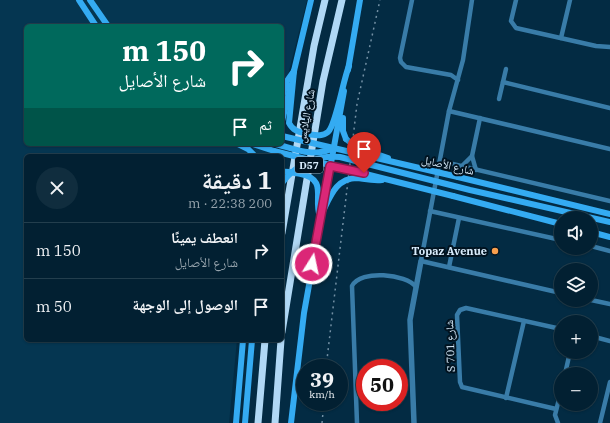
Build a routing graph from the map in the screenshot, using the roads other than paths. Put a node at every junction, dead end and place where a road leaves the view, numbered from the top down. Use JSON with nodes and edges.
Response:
{"nodes":[{"id":1,"x":79,"y":0,"type":"edge"},
{"id":2,"x":90,"y":0,"type":"edge"},
{"id":3,"x":311,"y":0,"type":"edge"},
{"id":4,"x":325,"y":0,"type":"edge"},
{"id":5,"x":342,"y":0,"type":"edge"},
{"id":6,"x":360,"y":0,"type":"edge"},
{"id":7,"x":412,"y":0,"type":"edge"},
{"id":8,"x":472,"y":0,"type":"edge"},
{"id":9,"x":516,"y":0,"type":"edge"},
{"id":10,"x":570,"y":0,"type":"edge"},
{"id":11,"x":95,"y":24,"type":"edge"},
{"id":12,"x":107,"y":24,"type":"edge"},
{"id":13,"x":561,"y":38,"type":"junction"},
{"id":14,"x":610,"y":47,"type":"edge"},
{"id":15,"x":349,"y":66,"type":"junction"},
{"id":16,"x":506,"y":69,"type":"dead end"},
{"id":17,"x":294,"y":71,"type":"junction"},
{"id":18,"x":458,"y":80,"type":"junction"},
{"id":19,"x":503,"y":82,"type":"junction"},
{"id":20,"x":284,"y":91,"type":"edge"},
{"id":21,"x":344,"y":93,"type":"junction"},
{"id":22,"x":499,"y":99,"type":"dead end"},
{"id":23,"x":610,"y":108,"type":"edge"},
{"id":24,"x":449,"y":111,"type":"junction"},
{"id":25,"x":284,"y":113,"type":"edge"},
{"id":26,"x":480,"y":118,"type":"junction"},
{"id":27,"x":284,"y":136,"type":"edge"},
{"id":28,"x":241,"y":146,"type":"edge"},
{"id":29,"x":257,"y":146,"type":"edge"},
{"id":30,"x":284,"y":146,"type":"edge"},
{"id":31,"x":334,"y":148,"type":"junction"},
{"id":32,"x":610,"y":149,"type":"edge"},
{"id":33,"x":253,"y":154,"type":"edge"},
{"id":34,"x":274,"y":154,"type":"edge"},
{"id":35,"x":284,"y":156,"type":"edge"},
{"id":36,"x":472,"y":156,"type":"junction"},
{"id":37,"x":440,"y":161,"type":"junction"},
{"id":38,"x":395,"y":162,"type":"junction"},
{"id":39,"x":330,"y":166,"type":"junction"},
{"id":40,"x":462,"y":166,"type":"junction"},
{"id":41,"x":476,"y":170,"type":"junction"},
{"id":42,"x":284,"y":172,"type":"edge"},
{"id":43,"x":387,"y":179,"type":"junction"},
{"id":44,"x":284,"y":181,"type":"edge"},
{"id":45,"x":610,"y":201,"type":"edge"},
{"id":46,"x":430,"y":211,"type":"junction"},
{"id":47,"x":610,"y":214,"type":"edge"},
{"id":48,"x":320,"y":217,"type":"junction"},
{"id":49,"x":459,"y":218,"type":"junction"},
{"id":50,"x":284,"y":221,"type":"edge"},
{"id":51,"x":554,"y":222,"type":"edge"},
{"id":52,"x":610,"y":222,"type":"edge"},
{"id":53,"x":598,"y":234,"type":"edge"},
{"id":54,"x":610,"y":237,"type":"edge"},
{"id":55,"x":554,"y":238,"type":"edge"},
{"id":56,"x":598,"y":248,"type":"edge"},
{"id":57,"x":610,"y":251,"type":"edge"},
{"id":58,"x":421,"y":261,"type":"junction"},
{"id":59,"x":450,"y":267,"type":"junction"},
{"id":60,"x":416,"y":287,"type":"junction"},
{"id":61,"x":554,"y":291,"type":"edge"},
{"id":62,"x":598,"y":301,"type":"edge"},
{"id":63,"x":610,"y":304,"type":"edge"},
{"id":64,"x":284,"y":320,"type":"edge"},
{"id":65,"x":524,"y":321,"type":"junction"},
{"id":66,"x":554,"y":328,"type":"edge"},
{"id":67,"x":598,"y":338,"type":"edge"},
{"id":68,"x":610,"y":341,"type":"edge"},
{"id":69,"x":243,"y":342,"type":"edge"},
{"id":70,"x":252,"y":342,"type":"edge"},
{"id":71,"x":265,"y":342,"type":"edge"},
{"id":72,"x":281,"y":342,"type":"edge"},
{"id":73,"x":610,"y":382,"type":"edge"},
{"id":74,"x":506,"y":398,"type":"junction"},
{"id":75,"x":292,"y":404,"type":"junction"},
{"id":76,"x":554,"y":409,"type":"edge"},
{"id":77,"x":556,"y":411,"type":"edge"},
{"id":78,"x":236,"y":423,"type":"edge"},
{"id":79,"x":245,"y":423,"type":"edge"},
{"id":80,"x":258,"y":423,"type":"edge"},
{"id":81,"x":275,"y":423,"type":"edge"},
{"id":82,"x":291,"y":423,"type":"edge"},
{"id":83,"x":294,"y":423,"type":"edge"},
{"id":84,"x":357,"y":423,"type":"edge"},
{"id":85,"x":414,"y":423,"type":"edge"},
{"id":86,"x":558,"y":423,"type":"edge"},
{"id":87,"x":600,"y":423,"type":"edge"}],
"edges":[{"from":1,"to":11,"type":"main road"},
{"from":2,"to":12,"type":"main road"},
{"from":3,"to":17,"type":"main road"},
{"from":4,"to":50,"type":"highway","name":"شارع اليلايس","number":"D57"},
{"from":5,"to":64,"type":"highway","name":"شارع اليلايس","number":"D57"},
{"from":6,"to":15,"type":"main road"},
{"from":7,"to":18,"type":"street"},
{"from":8,"to":18,"type":"street"},
{"from":9,"to":13,"type":"street"},
{"from":10,"to":13,"type":"street"},
{"from":13,"to":14,"type":"street"},
{"from":15,"to":17,"type":"main road","bridge":true},
{"from":15,"to":21,"type":"main road","bridge":true},
{"from":16,"to":19,"type":"street"},
{"from":17,"to":20,"type":"main road"},
{"from":17,"to":25,"type":"main road","bridge":true},
{"from":18,"to":24,"type":"street"},
{"from":19,"to":22,"type":"street"},
{"from":19,"to":23,"type":"street"},
{"from":21,"to":31,"type":"main road","bridge":true},
{"from":21,"to":38,"type":"main road","bridge":true},
{"from":24,"to":26,"type":"street"},
{"from":24,"to":37,"type":"street"},
{"from":26,"to":32,"type":"street"},
{"from":26,"to":36,"type":"street"},
{"from":27,"to":31,"type":"main road","name":"شارع الأصايل","bridge":true},
{"from":28,"to":33,"type":"main road"},
{"from":29,"to":34,"type":"main road"},
{"from":30,"to":31,"type":"main road","bridge":true},
{"from":31,"to":38,"type":"main road","name":"شارع الأصايل","bridge":true},
{"from":31,"to":39,"type":"main road","bridge":true},
{"from":35,"to":39,"type":"main road","bridge":true},
{"from":36,"to":40,"type":"street"},
{"from":36,"to":41,"type":"street"},
{"from":37,"to":40,"type":"street"},
{"from":37,"to":46,"type":"street"},
{"from":38,"to":47,"type":"main road","name":"شارع الأصايل","bridge":true},
{"from":39,"to":43,"type":"main road","bridge":true},
{"from":39,"to":48,"type":"main road","bridge":true},
{"from":40,"to":41,"type":"street"},
{"from":41,"to":45,"type":"street"},
{"from":42,"to":48,"type":"main road","bridge":true},
{"from":43,"to":48,"type":"main road","bridge":true},
{"from":43,"to":51,"type":"main road","bridge":true},
{"from":44,"to":52,"type":"main road","bridge":true},
{"from":46,"to":49,"type":"street"},
{"from":46,"to":58,"type":"street"},
{"from":48,"to":75,"type":"main road"},
{"from":49,"to":55,"type":"street"},
{"from":49,"to":59,"type":"street"},
{"from":53,"to":54,"type":"main road"},
{"from":56,"to":57,"type":"street"},
{"from":58,"to":59,"type":"street"},
{"from":58,"to":60,"type":"street"},
{"from":59,"to":61,"type":"street"},
{"from":60,"to":84,"type":"street"},
{"from":60,"to":85,"type":"street"},
{"from":62,"to":63,"type":"street"},
{"from":65,"to":66,"type":"street","name":"S 701 شارع"},
{"from":65,"to":74,"type":"street"},
{"from":65,"to":74,"type":"street","name":"S 701 شارع"},
{"from":67,"to":68,"type":"street"},
{"from":69,"to":78,"type":"main road"},
{"from":70,"to":79,"type":"main road"},
{"from":71,"to":80,"type":"highway"},
{"from":72,"to":81,"type":"highway"},
{"from":73,"to":87,"type":"street"},
{"from":74,"to":76,"type":"street","name":"S 701 شارع"},
{"from":75,"to":82,"type":"main road"},
{"from":75,"to":83,"type":"main road"},
{"from":77,"to":86,"type":"street"}]}
